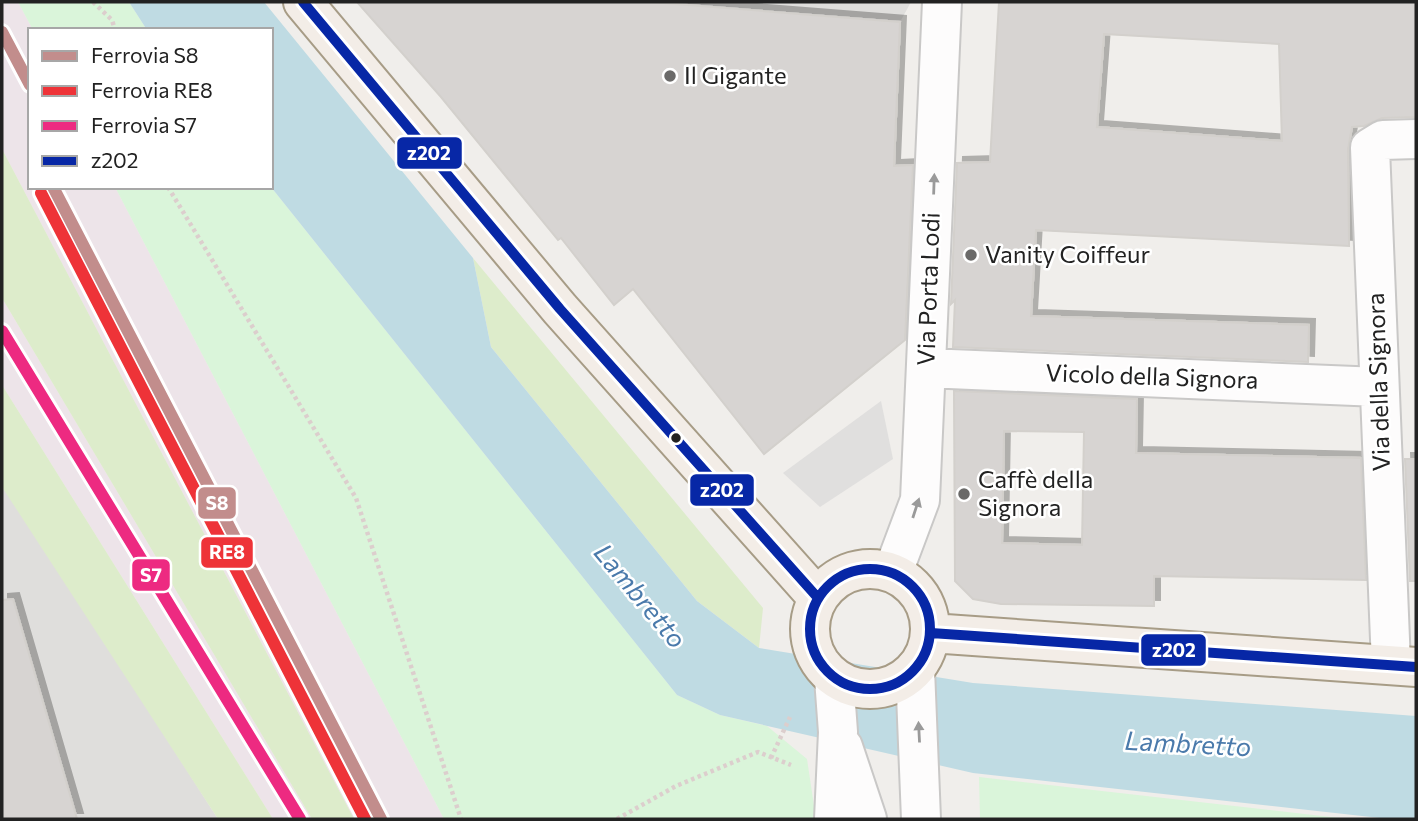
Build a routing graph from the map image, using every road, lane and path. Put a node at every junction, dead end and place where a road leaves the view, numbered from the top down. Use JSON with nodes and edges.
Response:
{"nodes":[{"id":1,"x":93,"y":2,"type":"edge"},
{"id":2,"x":303,"y":2,"type":"edge"},
{"id":3,"x":942,"y":2,"type":"edge"},
{"id":4,"x":115,"y":28,"type":"edge"},
{"id":5,"x":1416,"y":139,"type":"edge"},
{"id":6,"x":169,"y":189,"type":"edge"},
{"id":7,"x":926,"y":368,"type":"junction"},
{"id":8,"x":1378,"y":387,"type":"junction"},
{"id":9,"x":893,"y":572,"type":"junction"},
{"id":10,"x":814,"y":610,"type":"junction"},
{"id":11,"x":931,"y":634,"type":"junction"},
{"id":12,"x":1404,"y":666,"type":"edge"},
{"id":13,"x":915,"y":669,"type":"junction"},
{"id":14,"x":834,"y":678,"type":"junction"},
{"id":15,"x":783,"y":732,"type":"dead end"},
{"id":16,"x":838,"y":732,"type":"junction"},
{"id":17,"x":771,"y":758,"type":"junction"},
{"id":18,"x":794,"y":767,"type":"dead end"},
{"id":19,"x":924,"y":811,"type":"edge"},
{"id":20,"x":461,"y":819,"type":"edge"},
{"id":21,"x":617,"y":819,"type":"edge"},
{"id":22,"x":834,"y":819,"type":"edge"},
{"id":23,"x":867,"y":819,"type":"edge"}],
"edges":[{"from":1,"to":4,"type":"path"},
{"from":2,"to":10,"type":"main road"},
{"from":7,"to":3,"type":"street","name":"Via Porta Lodi","one_way":true},
{"from":5,"to":8,"type":"street","name":"Via della Signora"},
{"from":6,"to":20,"type":"path"},
{"from":7,"to":8,"type":"street","name":"Vicolo della Signora"},
{"from":9,"to":7,"type":"street","name":"Via Porta Lodi","one_way":true},
{"from":8,"to":12,"type":"street","name":"Via della Signora"},
{"from":9,"to":10,"type":"main road"},
{"from":9,"to":11,"type":"main road"},
{"from":10,"to":14,"type":"main road"},
{"from":11,"to":12,"type":"main road"},
{"from":11,"to":13,"type":"main road"},
{"from":13,"to":14,"type":"main road"},
{"from":19,"to":13,"type":"street","one_way":true},
{"from":14,"to":16,"type":"street"},
{"from":15,"to":17,"type":"path"},
{"from":16,"to":22,"type":"street"},
{"from":16,"to":23,"type":"street"},
{"from":17,"to":18,"type":"path"},
{"from":17,"to":21,"type":"path"}]}
